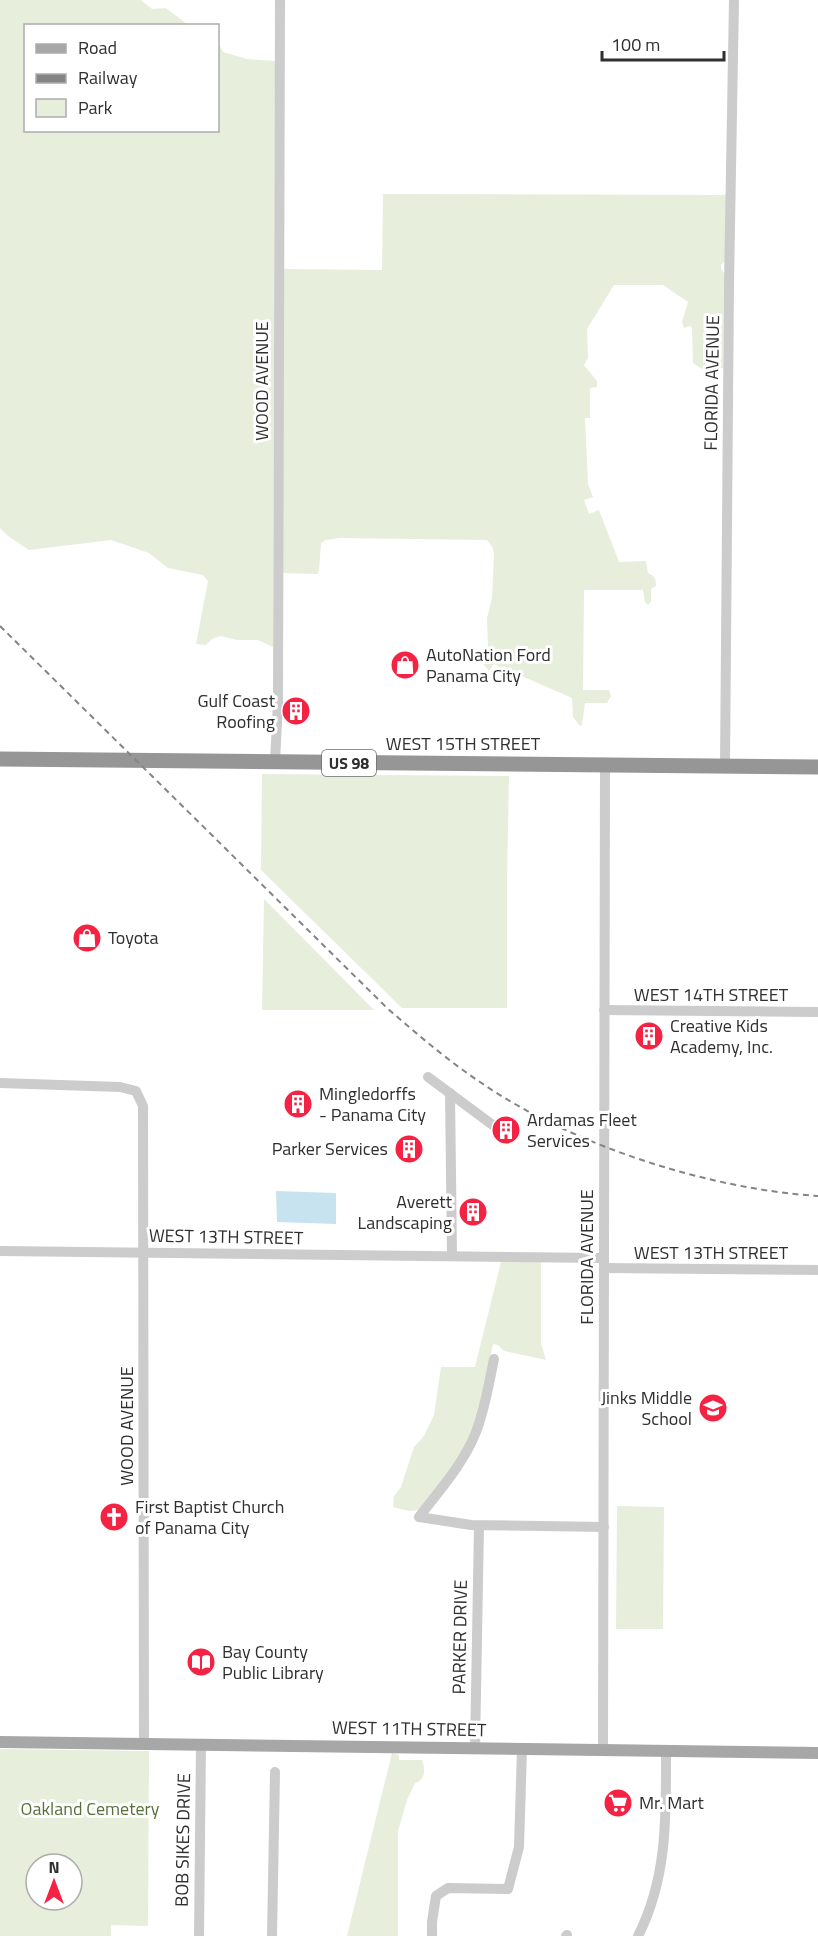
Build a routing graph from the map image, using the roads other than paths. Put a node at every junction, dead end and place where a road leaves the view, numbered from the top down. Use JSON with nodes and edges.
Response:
{"nodes":[{"id":1,"x":280,"y":0,"type":"edge"},
{"id":2,"x":734,"y":0,"type":"edge"},
{"id":3,"x":0,"y":759,"type":"edge"},
{"id":4,"x":275,"y":762,"type":"junction"},
{"id":5,"x":605,"y":765,"type":"junction"},
{"id":6,"x":725,"y":766,"type":"junction"},
{"id":7,"x":818,"y":767,"type":"edge"},
{"id":8,"x":604,"y":1010,"type":"junction"},
{"id":9,"x":818,"y":1012,"type":"edge"},
{"id":10,"x":428,"y":1077,"type":"dead end"},
{"id":11,"x":0,"y":1083,"type":"edge"},
{"id":12,"x":450,"y":1093,"type":"junction"},
{"id":13,"x":494,"y":1126,"type":"dead end"},
{"id":14,"x":0,"y":1251,"type":"edge"},
{"id":15,"x":142,"y":1253,"type":"junction"},
{"id":16,"x":452,"y":1256,"type":"junction"},
{"id":17,"x":604,"y":1263,"type":"junction"},
{"id":18,"x":818,"y":1270,"type":"edge"},
{"id":19,"x":494,"y":1359,"type":"dead end"},
{"id":20,"x":479,"y":1526,"type":"junction"},
{"id":21,"x":604,"y":1527,"type":"junction"},
{"id":22,"x":0,"y":1742,"type":"edge"},
{"id":23,"x":144,"y":1744,"type":"junction"},
{"id":24,"x":201,"y":1744,"type":"junction"},
{"id":25,"x":475,"y":1748,"type":"junction"},
{"id":26,"x":522,"y":1749,"type":"junction"},
{"id":27,"x":603,"y":1750,"type":"junction"},
{"id":28,"x":666,"y":1751,"type":"junction"},
{"id":29,"x":818,"y":1752,"type":"edge"},
{"id":30,"x":275,"y":1772,"type":"dead end"},
{"id":31,"x":199,"y":1936,"type":"edge"},
{"id":32,"x":272,"y":1936,"type":"edge"},
{"id":33,"x":432,"y":1936,"type":"edge"},
{"id":34,"x":638,"y":1936,"type":"edge"}],
"edges":[{"from":1,"to":4,"type":"street","name":"WOOD AVENUE"},
{"from":2,"to":6,"type":"street","name":"FLORIDA AVENUE"},
{"from":3,"to":4,"type":"highway","name":"WEST 15TH STREET","number":"US 98"},
{"from":4,"to":5,"type":"highway","name":"WEST 15TH STREET","number":"US 98"},
{"from":5,"to":6,"type":"highway","name":"WEST 15TH STREET","number":"US 98"},
{"from":5,"to":8,"type":"street","name":"FLORIDA AVENUE"},
{"from":6,"to":7,"type":"highway","name":"WEST 15TH STREET","number":"US 98"},
{"from":8,"to":9,"type":"street","name":"WEST 14TH STREET"},
{"from":8,"to":17,"type":"street","name":"FLORIDA AVENUE"},
{"from":10,"to":12,"type":"street"},
{"from":11,"to":15,"type":"street","name":"WOOD AVENUE"},
{"from":12,"to":13,"type":"street"},
{"from":12,"to":16,"type":"street"},
{"from":14,"to":15,"type":"street","name":"WEST 13TH STREET"},
{"from":15,"to":16,"type":"street","name":"WEST 13TH STREET"},
{"from":15,"to":23,"type":"street","name":"WOOD AVENUE"},
{"from":16,"to":17,"type":"street","name":"WEST 13TH STREET"},
{"from":17,"to":18,"type":"street","name":"WEST 13TH STREET"},
{"from":17,"to":21,"type":"street","name":"FLORIDA AVENUE"},
{"from":19,"to":20,"type":"street"},
{"from":20,"to":21,"type":"street"},
{"from":20,"to":25,"type":"street","name":"PARKER DRIVE"},
{"from":21,"to":27,"type":"street","name":"FLORIDA AVENUE"},
{"from":22,"to":23,"type":"main road","name":"WEST 11TH STREET"},
{"from":23,"to":24,"type":"main road","name":"WEST 11TH STREET"},
{"from":24,"to":25,"type":"main road","name":"WEST 11TH STREET"},
{"from":24,"to":31,"type":"street","name":"BOB SIKES DRIVE"},
{"from":25,"to":26,"type":"main road","name":"WEST 11TH STREET"},
{"from":26,"to":27,"type":"main road","name":"WEST 11TH STREET"},
{"from":26,"to":33,"type":"street"},
{"from":27,"to":28,"type":"main road","name":"WEST 11TH STREET"},
{"from":28,"to":29,"type":"main road","name":"WEST 11TH STREET"},
{"from":28,"to":34,"type":"street"},
{"from":30,"to":32,"type":"street"}]}
